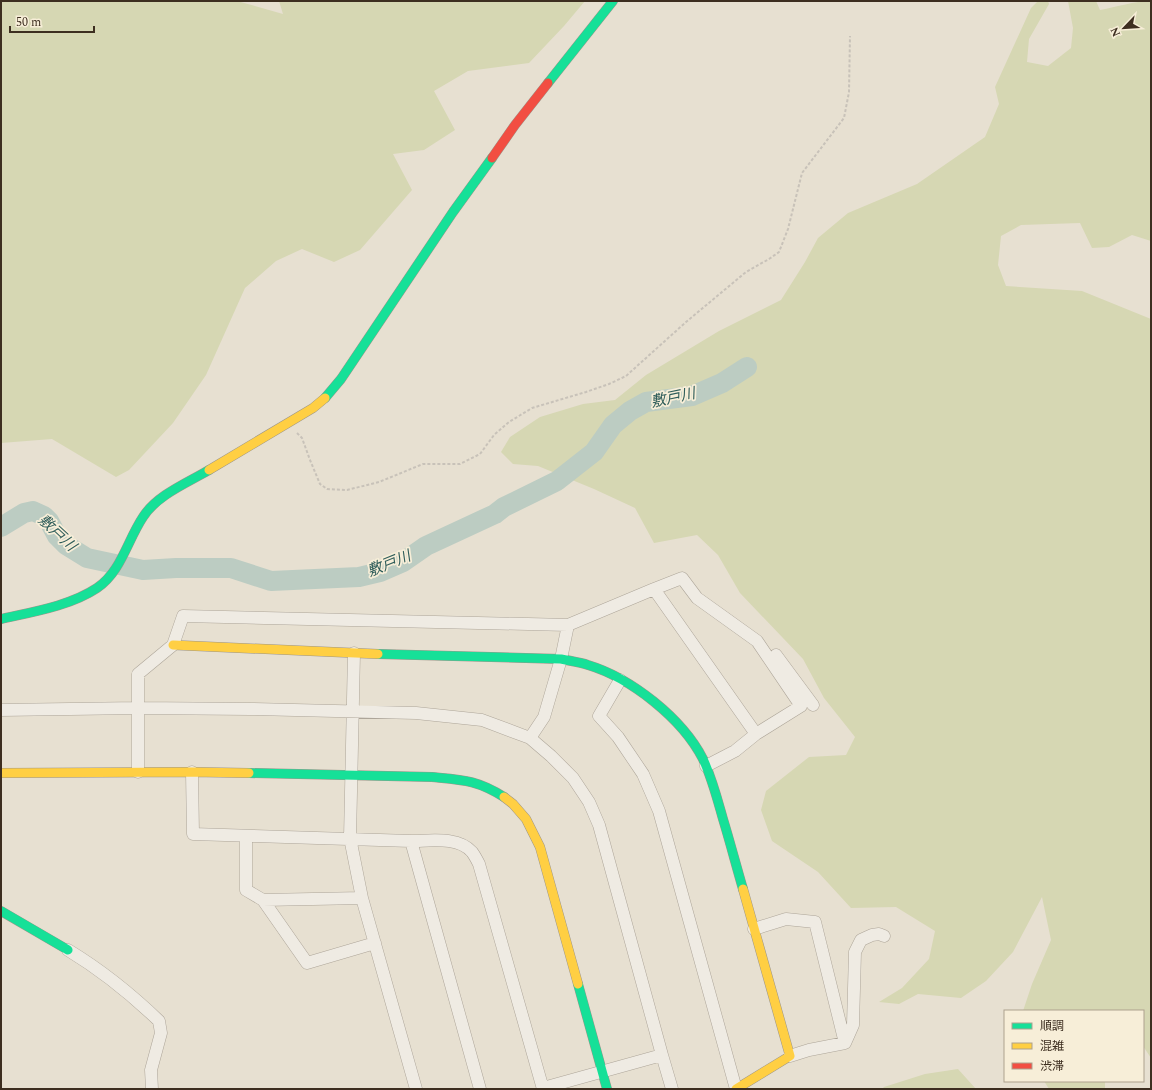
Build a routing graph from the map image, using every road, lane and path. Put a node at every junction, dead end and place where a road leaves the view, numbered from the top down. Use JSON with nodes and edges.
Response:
{"nodes":[{"id":1,"x":612,"y":1,"type":"edge"},
{"id":2,"x":850,"y":36,"type":"dead end"},
{"id":3,"x":289,"y":424,"type":"junction"},
{"id":4,"x":654,"y":590,"type":"junction"},
{"id":5,"x":1,"y":619,"type":"edge"},
{"id":6,"x":568,"y":625,"type":"junction"},
{"id":7,"x":757,"y":641,"type":"junction"},
{"id":8,"x":173,"y":645,"type":"junction"},
{"id":9,"x":354,"y":653,"type":"junction"},
{"id":10,"x":561,"y":659,"type":"junction"},
{"id":11,"x":620,"y":680,"type":"junction"},
{"id":12,"x":813,"y":706,"type":"dead end"},
{"id":13,"x":138,"y":708,"type":"junction"},
{"id":14,"x":1,"y":710,"type":"edge"},
{"id":15,"x":353,"y":712,"type":"junction"},
{"id":16,"x":756,"y":734,"type":"junction"},
{"id":17,"x":530,"y":738,"type":"junction"},
{"id":18,"x":706,"y":766,"type":"junction"},
{"id":19,"x":138,"y":772,"type":"junction"},
{"id":20,"x":192,"y":772,"type":"junction"},
{"id":21,"x":1,"y":773,"type":"edge"},
{"id":22,"x":351,"y":776,"type":"junction"},
{"id":23,"x":246,"y":837,"type":"junction"},
{"id":24,"x":350,"y":838,"type":"junction"},
{"id":25,"x":410,"y":841,"type":"junction"},
{"id":26,"x":362,"y":898,"type":"junction"},
{"id":27,"x":263,"y":900,"type":"junction"},
{"id":28,"x":1,"y":911,"type":"edge"},
{"id":29,"x":754,"y":929,"type":"junction"},
{"id":30,"x":884,"y":936,"type":"dead end"},
{"id":31,"x":375,"y":944,"type":"junction"},
{"id":32,"x":68,"y":950,"type":"joint"},
{"id":33,"x":845,"y":1043,"type":"junction"},
{"id":34,"x":662,"y":1055,"type":"junction"},
{"id":35,"x":790,"y":1056,"type":"junction"},
{"id":36,"x":603,"y":1072,"type":"junction"},
{"id":37,"x":152,"y":1089,"type":"edge"},
{"id":38,"x":416,"y":1089,"type":"edge"},
{"id":39,"x":480,"y":1089,"type":"edge"},
{"id":40,"x":543,"y":1089,"type":"edge"},
{"id":41,"x":607,"y":1089,"type":"edge"},
{"id":42,"x":672,"y":1089,"type":"edge"},
{"id":43,"x":736,"y":1089,"type":"edge"}],
"edges":[{"from":1,"to":3,"type":"street"},
{"from":2,"to":3,"type":"path"},
{"from":3,"to":5,"type":"street"},
{"from":4,"to":6,"type":"street"},
{"from":4,"to":7,"type":"street"},
{"from":4,"to":16,"type":"street"},
{"from":6,"to":8,"type":"street"},
{"from":6,"to":10,"type":"street"},
{"from":7,"to":12,"type":"street"},
{"from":7,"to":16,"type":"street"},
{"from":8,"to":9,"type":"street"},
{"from":8,"to":13,"type":"street"},
{"from":9,"to":10,"type":"street"},
{"from":9,"to":15,"type":"street"},
{"from":10,"to":11,"type":"street"},
{"from":10,"to":17,"type":"street"},
{"from":11,"to":18,"type":"street"},
{"from":11,"to":43,"type":"street"},
{"from":13,"to":14,"type":"street"},
{"from":13,"to":15,"type":"street"},
{"from":13,"to":19,"type":"street"},
{"from":15,"to":17,"type":"street"},
{"from":15,"to":22,"type":"street"},
{"from":16,"to":18,"type":"street"},
{"from":17,"to":34,"type":"street"},
{"from":18,"to":29,"type":"street"},
{"from":19,"to":20,"type":"street"},
{"from":19,"to":21,"type":"street"},
{"from":20,"to":22,"type":"street"},
{"from":20,"to":23,"type":"street"},
{"from":22,"to":24,"type":"street"},
{"from":22,"to":36,"type":"street"},
{"from":23,"to":24,"type":"street"},
{"from":23,"to":27,"type":"street"},
{"from":24,"to":25,"type":"street"},
{"from":24,"to":26,"type":"street"},
{"from":25,"to":39,"type":"street"},
{"from":25,"to":40,"type":"street"},
{"from":26,"to":27,"type":"street"},
{"from":26,"to":31,"type":"street"},
{"from":27,"to":31,"type":"street"},
{"from":28,"to":32,"type":"street"},
{"from":29,"to":33,"type":"street"},
{"from":29,"to":35,"type":"street"},
{"from":30,"to":33,"type":"street"},
{"from":31,"to":38,"type":"street"},
{"from":32,"to":37,"type":"street"},
{"from":33,"to":35,"type":"street"},
{"from":34,"to":36,"type":"street"},
{"from":34,"to":42,"type":"street"},
{"from":35,"to":43,"type":"street"},
{"from":36,"to":40,"type":"street"},
{"from":36,"to":41,"type":"street"}]}
